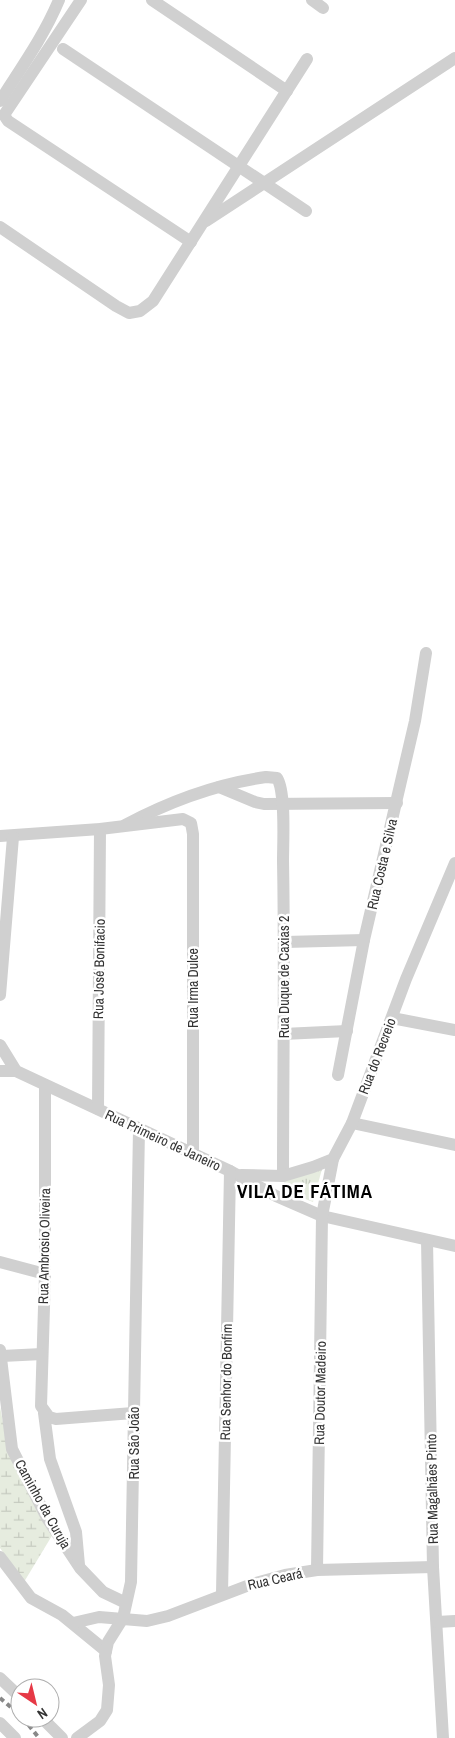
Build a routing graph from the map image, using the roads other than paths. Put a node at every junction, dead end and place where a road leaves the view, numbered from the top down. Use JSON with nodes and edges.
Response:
{"nodes":[{"id":1,"x":59,"y":0,"type":"edge"},
{"id":2,"x":81,"y":0,"type":"edge"},
{"id":3,"x":152,"y":0,"type":"edge"},
{"id":4,"x":312,"y":0,"type":"edge"},
{"id":5,"x":323,"y":8,"type":"dead end"},
{"id":6,"x":63,"y":49,"type":"dead end"},
{"id":7,"x":455,"y":58,"type":"edge"},
{"id":8,"x":307,"y":59,"type":"dead end"},
{"id":9,"x":287,"y":90,"type":"junction"},
{"id":10,"x":0,"y":101,"type":"edge"},
{"id":11,"x":240,"y":165,"type":"junction"},
{"id":12,"x":266,"y":183,"type":"junction"},
{"id":13,"x":306,"y":211,"type":"dead end"},
{"id":14,"x":202,"y":224,"type":"junction"},
{"id":15,"x":0,"y":227,"type":"edge"},
{"id":16,"x":191,"y":242,"type":"junction"},
{"id":17,"x":426,"y":653,"type":"dead end"},
{"id":18,"x":219,"y":787,"type":"junction"},
{"id":19,"x":397,"y":803,"type":"junction"},
{"id":20,"x":282,"y":805,"type":"junction"},
{"id":21,"x":125,"y":825,"type":"junction"},
{"id":22,"x":100,"y":829,"type":"junction"},
{"id":23,"x":0,"y":836,"type":"edge"},
{"id":24,"x":13,"y":837,"type":"junction"},
{"id":25,"x":455,"y":863,"type":"edge"},
{"id":26,"x":452,"y":878,"type":"edge"},
{"id":27,"x":364,"y":940,"type":"junction"},
{"id":28,"x":285,"y":942,"type":"junction"},
{"id":29,"x":0,"y":995,"type":"edge"},
{"id":30,"x":392,"y":1018,"type":"junction"},
{"id":31,"x":455,"y":1030,"type":"edge"},
{"id":32,"x":347,"y":1031,"type":"junction"},
{"id":33,"x":283,"y":1034,"type":"junction"},
{"id":34,"x":0,"y":1045,"type":"edge"},
{"id":35,"x":8,"y":1062,"type":"edge"},
{"id":36,"x":0,"y":1072,"type":"edge"},
{"id":37,"x":338,"y":1074,"type":"dead end"},
{"id":38,"x":45,"y":1085,"type":"junction"},
{"id":39,"x":98,"y":1109,"type":"junction"},
{"id":40,"x":352,"y":1123,"type":"junction"},
{"id":41,"x":139,"y":1129,"type":"junction"},
{"id":42,"x":455,"y":1145,"type":"edge"},
{"id":43,"x":193,"y":1154,"type":"junction"},
{"id":44,"x":333,"y":1158,"type":"junction"},
{"id":45,"x":234,"y":1173,"type":"junction"},
{"id":46,"x":283,"y":1176,"type":"junction"},
{"id":47,"x":322,"y":1216,"type":"junction"},
{"id":48,"x":427,"y":1240,"type":"junction"},
{"id":49,"x":455,"y":1246,"type":"edge"},
{"id":50,"x":0,"y":1262,"type":"edge"},
{"id":51,"x":45,"y":1274,"type":"junction"},
{"id":52,"x":1,"y":1353,"type":"edge"},
{"id":53,"x":42,"y":1354,"type":"junction"},
{"id":54,"x":43,"y":1410,"type":"junction"},
{"id":55,"x":133,"y":1413,"type":"junction"},
{"id":56,"x":0,"y":1557,"type":"edge"},
{"id":57,"x":434,"y":1567,"type":"junction"},
{"id":58,"x":80,"y":1568,"type":"junction"},
{"id":59,"x":317,"y":1570,"type":"junction"},
{"id":60,"x":222,"y":1594,"type":"junction"},
{"id":61,"x":126,"y":1603,"type":"junction"},
{"id":62,"x":123,"y":1618,"type":"junction"},
{"id":63,"x":455,"y":1621,"type":"edge"},
{"id":64,"x":437,"y":1622,"type":"junction"},
{"id":65,"x":72,"y":1623,"type":"junction"},
{"id":66,"x":106,"y":1651,"type":"junction"},
{"id":67,"x":0,"y":1678,"type":"edge"},
{"id":68,"x":10,"y":1688,"type":"edge"},
{"id":69,"x":0,"y":1723,"type":"edge"},
{"id":70,"x":52,"y":1728,"type":"edge"},
{"id":71,"x":15,"y":1738,"type":"edge"},
{"id":72,"x":62,"y":1738,"type":"edge"},
{"id":73,"x":77,"y":1738,"type":"edge"},
{"id":74,"x":443,"y":1738,"type":"edge"}],
"edges":[{"from":1,"to":10,"type":"street"},
{"from":2,"to":16,"type":"street"},
{"from":3,"to":9,"type":"street"},
{"from":4,"to":5,"type":"street"},
{"from":6,"to":11,"type":"street"},
{"from":7,"to":12,"type":"street"},
{"from":8,"to":9,"type":"street"},
{"from":9,"to":11,"type":"street"},
{"from":11,"to":12,"type":"street"},
{"from":11,"to":14,"type":"street"},
{"from":12,"to":13,"type":"street"},
{"from":12,"to":14,"type":"street"},
{"from":14,"to":16,"type":"street"},
{"from":15,"to":16,"type":"street"},
{"from":17,"to":19,"type":"street","name":"Rua Costa e Silva"},
{"from":18,"to":20,"type":"street"},
{"from":18,"to":20,"type":"street","name":"Rua Duque de Caxias 2"},
{"from":18,"to":21,"type":"street"},
{"from":19,"to":20,"type":"street"},
{"from":19,"to":27,"type":"street","name":"Rua Costa e Silva"},
{"from":20,"to":28,"type":"street","name":"Rua Duque de Caxias 2"},
{"from":21,"to":22,"type":"street"},
{"from":21,"to":43,"type":"street","name":"Rua Irma Dulce"},
{"from":22,"to":24,"type":"street"},
{"from":22,"to":39,"type":"street","name":"Rua José Bonifacio"},
{"from":23,"to":24,"type":"street"},
{"from":24,"to":29,"type":"street"},
{"from":25,"to":26,"type":"street","name":"Rua do Recreio"},
{"from":26,"to":30,"type":"street","name":"Rua do Recreio"},
{"from":27,"to":28,"type":"street"},
{"from":27,"to":32,"type":"street","name":"Rua Costa e Silva"},
{"from":28,"to":33,"type":"street","name":"Rua Duque de Caxias 2"},
{"from":30,"to":31,"type":"street"},
{"from":30,"to":40,"type":"street","name":"Rua do Recreio"},
{"from":32,"to":33,"type":"street"},
{"from":32,"to":37,"type":"street","name":"Rua Costa e Silva"},
{"from":33,"to":46,"type":"street","name":"Rua Duque de Caxias 2"},
{"from":34,"to":35,"type":"street"},
{"from":35,"to":36,"type":"street"},
{"from":35,"to":38,"type":"street","name":"Rua Primeiro de Janeiro"},
{"from":38,"to":39,"type":"street","name":"Rua Primeiro de Janeiro"},
{"from":38,"to":51,"type":"street","name":"Rua Ambrosio Oliveira"},
{"from":39,"to":41,"type":"street","name":"Rua Primeiro de Janeiro"},
{"from":40,"to":42,"type":"street"},
{"from":40,"to":44,"type":"street","name":"Rua do Recreio"},
{"from":41,"to":43,"type":"street","name":"Rua Primeiro de Janeiro"},
{"from":41,"to":55,"type":"street","name":"Rua São João"},
{"from":43,"to":45,"type":"street","name":"Rua Primeiro de Janeiro"},
{"from":44,"to":46,"type":"street"},
{"from":44,"to":47,"type":"street","name":"Rua Doutor Madeiro"},
{"from":45,"to":46,"type":"street"},
{"from":45,"to":47,"type":"street","name":"Rua Primeiro de Janeiro"},
{"from":45,"to":60,"type":"street","name":"Rua Senhor do Bonfim"},
{"from":47,"to":48,"type":"street","name":"Rua Primeiro de Janeiro"},
{"from":47,"to":59,"type":"street","name":"Rua Doutor Madeiro"},
{"from":48,"to":49,"type":"street","name":"Rua Primeiro de Janeiro"},
{"from":48,"to":57,"type":"street","name":"Rua Magalhães Pinto"},
{"from":50,"to":51,"type":"street"},
{"from":51,"to":53,"type":"street","name":"Rua Ambrosio Oliveira"},
{"from":52,"to":53,"type":"street"},
{"from":52,"to":58,"type":"street","name":"Caminho da Curuja"},
{"from":53,"to":54,"type":"street","name":"Rua Ambrosio Oliveira"},
{"from":54,"to":55,"type":"street"},
{"from":54,"to":58,"type":"street","name":"Rua Ambrosio Oliveira"},
{"from":55,"to":61,"type":"street","name":"Rua São João"},
{"from":56,"to":65,"type":"street"},
{"from":57,"to":59,"type":"street","name":"Rua Ceará"},
{"from":57,"to":64,"type":"street","name":"Rua Magalhães Pinto"},
{"from":58,"to":61,"type":"street","name":"Caminho da Curuja"},
{"from":59,"to":60,"type":"street","name":"Rua Ceará"},
{"from":60,"to":62,"type":"street","name":"Rua Ceará"},
{"from":61,"to":62,"type":"street","name":"Rua São João"},
{"from":62,"to":65,"type":"street","name":"Rua Ceará"},
{"from":62,"to":66,"type":"street","name":"Rua São João"},
{"from":63,"to":64,"type":"street"},
{"from":64,"to":74,"type":"street","name":"Rua Magalhães Pinto"},
{"from":65,"to":66,"type":"street"},
{"from":66,"to":73,"type":"street","name":"Rua São João"},
{"from":67,"to":68,"type":"street"},
{"from":69,"to":71,"type":"street"},
{"from":70,"to":72,"type":"street"}]}
